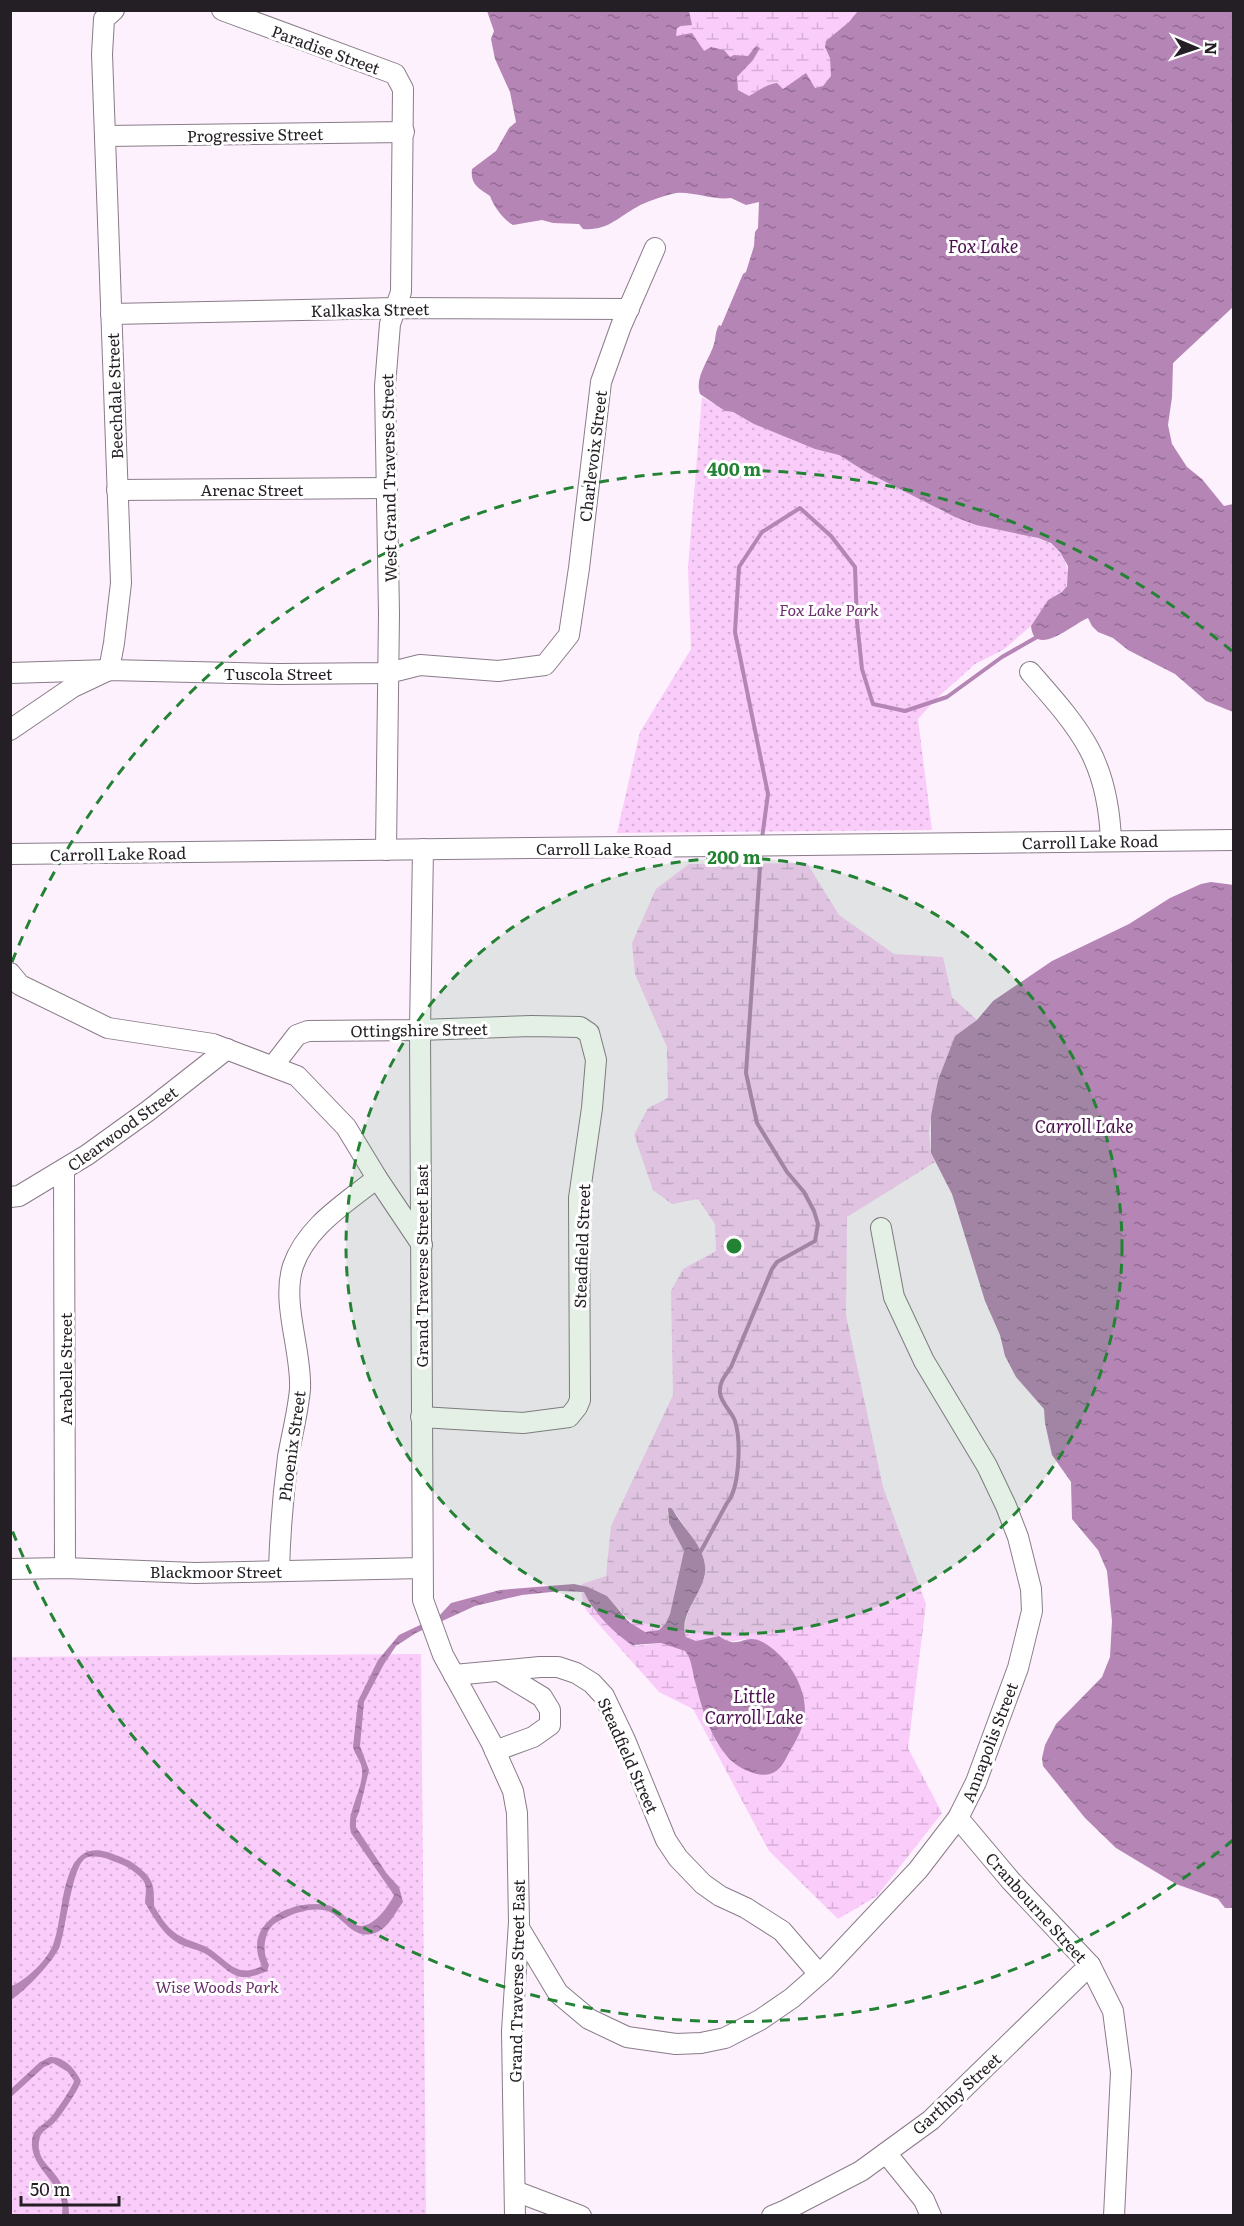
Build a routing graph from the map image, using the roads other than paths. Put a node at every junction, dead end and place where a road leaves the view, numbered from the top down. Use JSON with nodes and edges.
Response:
{"nodes":[{"id":1,"x":222,"y":10,"type":"edge"},
{"id":2,"x":107,"y":13,"type":"edge"},
{"id":3,"x":396,"y":74,"type":"joint"},
{"id":4,"x":404,"y":132,"type":"junction"},
{"id":5,"x":106,"y":136,"type":"junction"},
{"id":6,"x":655,"y":248,"type":"dead end"},
{"id":7,"x":396,"y":308,"type":"junction"},
{"id":8,"x":629,"y":309,"type":"junction"},
{"id":9,"x":111,"y":314,"type":"junction"},
{"id":10,"x":387,"y":488,"type":"junction"},
{"id":11,"x":117,"y":490,"type":"junction"},
{"id":12,"x":545,"y":665,"type":"joint"},
{"id":13,"x":109,"y":670,"type":"junction"},
{"id":14,"x":1030,"y":672,"type":"dead end"},
{"id":15,"x":10,"y":673,"type":"edge"},
{"id":16,"x":388,"y":673,"type":"junction"},
{"id":17,"x":10,"y":730,"type":"edge"},
{"id":18,"x":1233,"y":840,"type":"edge"},
{"id":19,"x":1112,"y":841,"type":"junction"},
{"id":20,"x":423,"y":849,"type":"junction"},
{"id":21,"x":386,"y":850,"type":"junction"},
{"id":22,"x":10,"y":854,"type":"edge"},
{"id":23,"x":10,"y":973,"type":"edge"},
{"id":24,"x":580,"y":1027,"type":"joint"},
{"id":25,"x":420,"y":1030,"type":"junction"},
{"id":26,"x":227,"y":1049,"type":"junction"},
{"id":27,"x":273,"y":1066,"type":"junction"},
{"id":28,"x":64,"y":1170,"type":"junction"},
{"id":29,"x":377,"y":1178,"type":"junction"},
{"id":30,"x":13,"y":1194,"type":"edge"},
{"id":31,"x":881,"y":1228,"type":"dead end"},
{"id":32,"x":422,"y":1245,"type":"junction"},
{"id":33,"x":421,"y":1417,"type":"junction"},
{"id":34,"x":65,"y":1568,"type":"junction"},
{"id":35,"x":422,"y":1568,"type":"junction"},
{"id":36,"x":10,"y":1569,"type":"edge"},
{"id":37,"x":279,"y":1571,"type":"junction"},
{"id":38,"x":499,"y":1671,"type":"junction"},
{"id":39,"x":454,"y":1675,"type":"junction"},
{"id":40,"x":495,"y":1751,"type":"junction"},
{"id":41,"x":958,"y":1818,"type":"junction"},
{"id":42,"x":519,"y":1928,"type":"junction"},
{"id":43,"x":1090,"y":1965,"type":"junction"},
{"id":44,"x":819,"y":1974,"type":"junction"},
{"id":45,"x":886,"y":2153,"type":"junction"},
{"id":46,"x":515,"y":2191,"type":"junction"},
{"id":47,"x":515,"y":2216,"type":"edge"},
{"id":48,"x":581,"y":2216,"type":"edge"},
{"id":49,"x":772,"y":2216,"type":"edge"},
{"id":50,"x":931,"y":2216,"type":"edge"},
{"id":51,"x":1114,"y":2216,"type":"edge"}],
"edges":[{"from":1,"to":3,"type":"street","name":"Paradise Street"},
{"from":2,"to":5,"type":"street","name":"Beechdale Street"},
{"from":3,"to":4,"type":"street","name":"West Grand Traverse Street"},
{"from":4,"to":5,"type":"street","name":"Progressive Street"},
{"from":4,"to":7,"type":"street","name":"West Grand Traverse Street"},
{"from":5,"to":9,"type":"street","name":"Beechdale Street"},
{"from":6,"to":8,"type":"street","name":"Charlevoix Street"},
{"from":7,"to":8,"type":"street","name":"Kalkaska Street"},
{"from":7,"to":9,"type":"street","name":"Kalkaska Street"},
{"from":7,"to":10,"type":"street","name":"West Grand Traverse Street"},
{"from":8,"to":12,"type":"street","name":"Charlevoix Street"},
{"from":9,"to":11,"type":"street","name":"Beechdale Street"},
{"from":10,"to":11,"type":"street","name":"Arenac Street"},
{"from":10,"to":16,"type":"street","name":"West Grand Traverse Street"},
{"from":11,"to":13,"type":"street","name":"Beechdale Street"},
{"from":12,"to":16,"type":"street","name":"Tuscola Street"},
{"from":13,"to":15,"type":"street","name":"Tuscola Street"},
{"from":13,"to":16,"type":"street","name":"Tuscola Street"},
{"from":13,"to":17,"type":"street"},
{"from":14,"to":19,"type":"street"},
{"from":16,"to":21,"type":"street","name":"West Grand Traverse Street"},
{"from":18,"to":19,"type":"street","name":"Carroll Lake Road"},
{"from":19,"to":20,"type":"street","name":"Carroll Lake Road"},
{"from":20,"to":21,"type":"street","name":"Carroll Lake Road"},
{"from":20,"to":25,"type":"street","name":"Grand Traverse Street East"},
{"from":21,"to":22,"type":"street","name":"Carroll Lake Road"},
{"from":23,"to":26,"type":"street"},
{"from":24,"to":25,"type":"street","name":"Ottingshire Street"},
{"from":24,"to":33,"type":"street","name":"Steadfield Street"},
{"from":25,"to":27,"type":"street","name":"Ottingshire Street"},
{"from":25,"to":32,"type":"street","name":"Grand Traverse Street East"},
{"from":26,"to":27,"type":"street"},
{"from":26,"to":28,"type":"street","name":"Clearwood Street"},
{"from":27,"to":29,"type":"street"},
{"from":28,"to":30,"type":"street","name":"Clearwood Street"},
{"from":28,"to":34,"type":"street","name":"Arabelle Street"},
{"from":29,"to":32,"type":"street"},
{"from":29,"to":37,"type":"street","name":"Phoenix Street"},
{"from":31,"to":41,"type":"street","name":"Annapolis Street"},
{"from":32,"to":33,"type":"street","name":"Grand Traverse Street East"},
{"from":33,"to":35,"type":"street","name":"Grand Traverse Street East"},
{"from":34,"to":36,"type":"street","name":"Blackmoor Street"},
{"from":34,"to":37,"type":"street","name":"Blackmoor Street"},
{"from":35,"to":37,"type":"street","name":"Blackmoor Street"},
{"from":35,"to":39,"type":"street","name":"Grand Traverse Street East"},
{"from":38,"to":39,"type":"street","name":"Steadfield Street"},
{"from":38,"to":40,"type":"street"},
{"from":38,"to":44,"type":"street","name":"Steadfield Street"},
{"from":39,"to":40,"type":"street"},
{"from":40,"to":42,"type":"street","name":"Grand Traverse Street East"},
{"from":41,"to":43,"type":"street","name":"Cranbourne Street"},
{"from":41,"to":44,"type":"street","name":"Annapolis Street"},
{"from":42,"to":44,"type":"street","name":"Annapolis Street"},
{"from":42,"to":46,"type":"street","name":"Grand Traverse Street East"},
{"from":43,"to":45,"type":"street","name":"Garthby Street"},
{"from":43,"to":51,"type":"street","name":"Cranbourne Street"},
{"from":45,"to":49,"type":"street","name":"Garthby Street"},
{"from":45,"to":50,"type":"street"},
{"from":46,"to":47,"type":"street","name":"Grand Traverse Street East"},
{"from":46,"to":48,"type":"street"}]}
